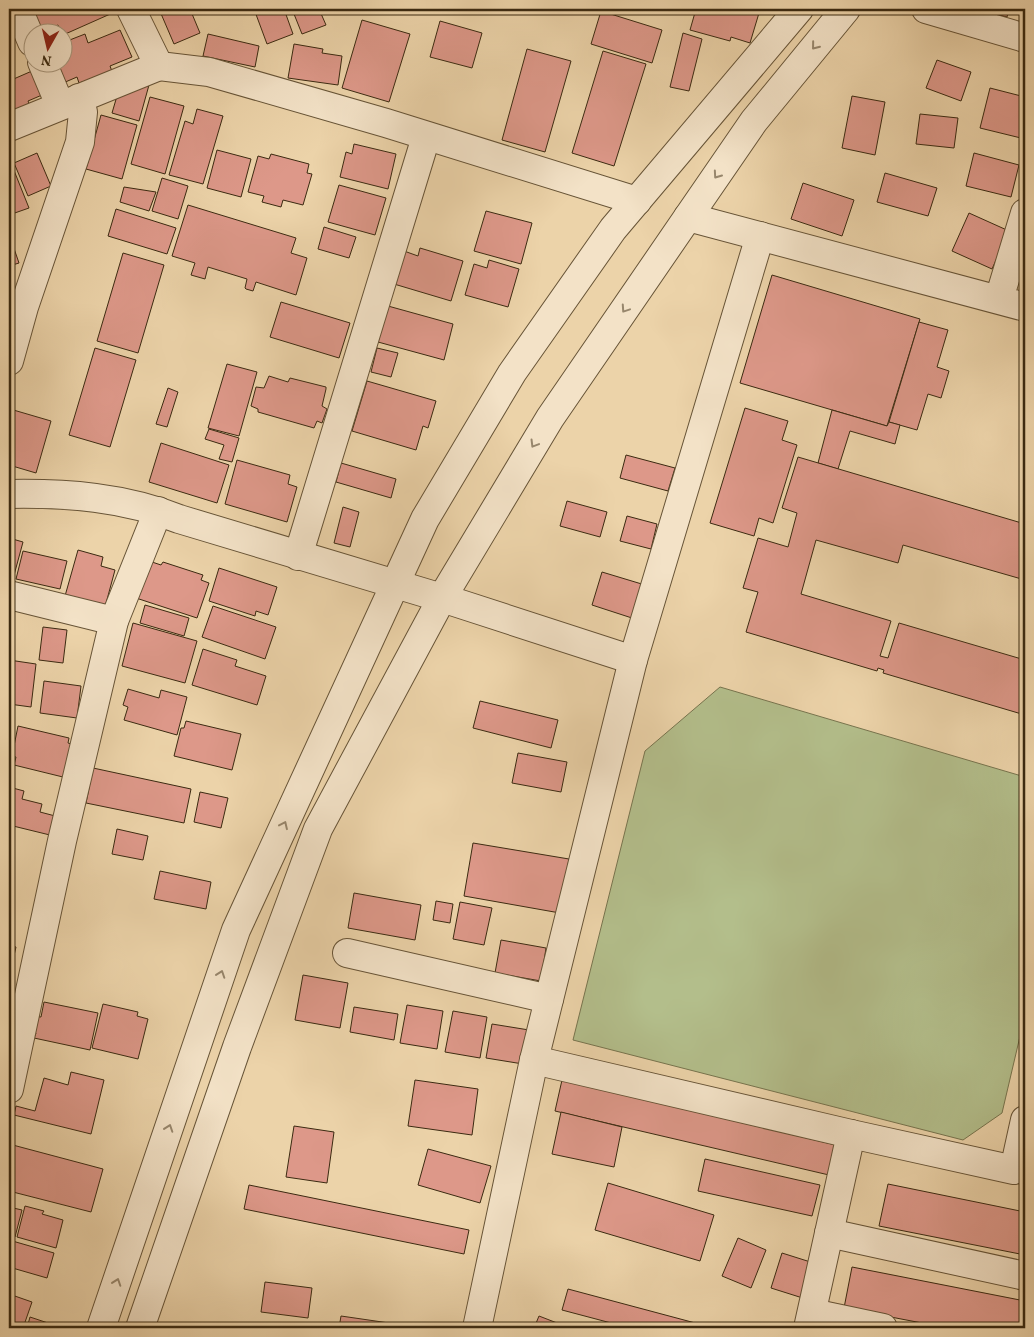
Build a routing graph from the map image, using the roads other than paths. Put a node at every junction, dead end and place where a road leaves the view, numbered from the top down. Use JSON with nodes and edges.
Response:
{"nodes":[{"id":1,"x":18,"y":9,"type":"edge"},
{"id":2,"x":131,"y":9,"type":"edge"},
{"id":3,"x":799,"y":9,"type":"edge"},
{"id":4,"x":846,"y":9,"type":"edge"},
{"id":5,"x":926,"y":9,"type":"edge"},
{"id":6,"x":24,"y":22,"type":"edge"},
{"id":7,"x":1025,"y":38,"type":"edge"},
{"id":8,"x":160,"y":66,"type":"junction"},
{"id":9,"x":49,"y":72,"type":"edge"},
{"id":10,"x":70,"y":101,"type":"junction"},
{"id":11,"x":9,"y":127,"type":"edge"},
{"id":12,"x":426,"y":136,"type":"junction"},
{"id":13,"x":637,"y":201,"type":"junction"},
{"id":14,"x":1025,"y":213,"type":"edge"},
{"id":15,"x":688,"y":217,"type":"junction"},
{"id":16,"x":760,"y":236,"type":"junction"},
{"id":17,"x":999,"y":299,"type":"junction"},
{"id":18,"x":1025,"y":307,"type":"edge"},
{"id":19,"x":9,"y":361,"type":"edge"},
{"id":20,"x":9,"y":494,"type":"edge"},
{"id":21,"x":158,"y":511,"type":"junction"},
{"id":22,"x":298,"y":556,"type":"junction"},
{"id":23,"x":395,"y":583,"type":"junction"},
{"id":24,"x":9,"y":594,"type":"edge"},
{"id":25,"x":442,"y":598,"type":"junction"},
{"id":26,"x":114,"y":621,"type":"junction"},
{"id":27,"x":633,"y":660,"type":"junction"},
{"id":28,"x":347,"y":954,"type":"dead end"},
{"id":29,"x":549,"y":999,"type":"junction"},
{"id":30,"x":534,"y":1060,"type":"junction"},
{"id":31,"x":9,"y":1089,"type":"edge"},
{"id":32,"x":1025,"y":1120,"type":"edge"},
{"id":33,"x":851,"y":1134,"type":"junction"},
{"id":34,"x":830,"y":1233,"type":"junction"},
{"id":35,"x":1025,"y":1276,"type":"edge"},
{"id":36,"x":810,"y":1320,"type":"edge"},
{"id":37,"x":101,"y":1328,"type":"edge"},
{"id":38,"x":140,"y":1328,"type":"edge"},
{"id":39,"x":477,"y":1328,"type":"edge"},
{"id":40,"x":883,"y":1328,"type":"edge"}],
"edges":[{"from":1,"to":6,"type":"street"},
{"from":2,"to":8,"type":"street"},
{"from":3,"to":13,"type":"street"},
{"from":4,"to":15,"type":"street","one_way":true},
{"from":5,"to":7,"type":"street"},
{"from":8,"to":10,"type":"street"},
{"from":8,"to":12,"type":"street"},
{"from":9,"to":10,"type":"street"},
{"from":10,"to":11,"type":"street"},
{"from":10,"to":19,"type":"street"},
{"from":12,"to":13,"type":"street"},
{"from":12,"to":22,"type":"street"},
{"from":13,"to":23,"type":"street"},
{"from":14,"to":17,"type":"street"},
{"from":15,"to":16,"type":"street"},
{"from":15,"to":25,"type":"street","one_way":true},
{"from":16,"to":17,"type":"street"},
{"from":16,"to":27,"type":"street"},
{"from":17,"to":18,"type":"street"},
{"from":20,"to":21,"type":"street"},
{"from":21,"to":22,"type":"street"},
{"from":21,"to":26,"type":"street"},
{"from":22,"to":23,"type":"street"},
{"from":23,"to":25,"type":"street"},
{"from":37,"to":23,"type":"street","one_way":true},
{"from":24,"to":26,"type":"street"},
{"from":25,"to":27,"type":"street"},
{"from":25,"to":38,"type":"street"},
{"from":26,"to":31,"type":"street"},
{"from":27,"to":29,"type":"street"},
{"from":28,"to":29,"type":"street"},
{"from":29,"to":30,"type":"street"},
{"from":30,"to":33,"type":"street"},
{"from":30,"to":39,"type":"street"},
{"from":32,"to":33,"type":"street"},
{"from":33,"to":34,"type":"street"},
{"from":34,"to":35,"type":"street"},
{"from":34,"to":36,"type":"street"},
{"from":36,"to":40,"type":"street"}]}
